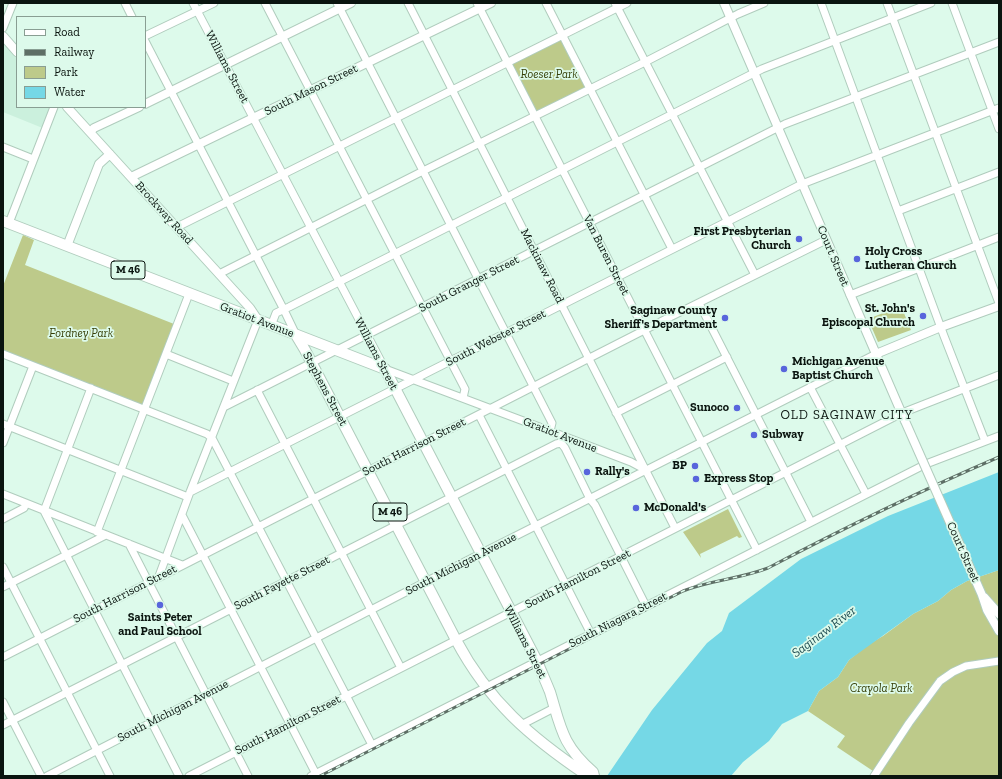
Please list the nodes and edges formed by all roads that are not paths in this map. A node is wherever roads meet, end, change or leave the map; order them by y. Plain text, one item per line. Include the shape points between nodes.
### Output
1 (13, 3) edge
2 (125, 3) edge
3 (193, 3) edge
4 (214, 3) edge
5 (265, 3) edge
6 (351, 3) edge
7 (408, 3) edge
8 (491, 3) edge
9 (546, 3) edge
10 (626, 3) edge
11 (724, 3) edge
12 (764, 3) edge
13 (821, 3) edge
14 (887, 3) edge
15 (931, 3) edge
16 (952, 3) edge
17 (616, 5) edge
18 (338, 6) edge
19 (479, 6) edge
20 (197, 11) junction
21 (132, 16) edge
22 (730, 18) junction
23 (892, 18) junction
24 (3, 28) edge
25 (425, 35) junction
26 (562, 35) junction
27 (3, 36) edge
28 (146, 36) edge
29 (283, 37) junction
30 (835, 40) junction
31 (999, 42) edge
32 (146, 43) edge
33 (16, 51) edge
34 (971, 53) junction
35 (508, 62) junction
36 (644, 62) junction
37 (368, 63) junction
38 (225, 64) junction
39 (754, 72) junction
40 (913, 75) junction
41 (590, 88) junction
42 (452, 90) junction
43 (171, 91) junction
44 (310, 91) junction
45 (856, 97) junction
46 (146, 104) edge
47 (54, 108) edge
48 (68, 108) edge
49 (137, 108) edge
50 (995, 109) edge
51 (672, 114) junction
52 (535, 116) junction
53 (254, 118) junction
54 (396, 118) junction
55 (778, 129) junction
56 (999, 129) edge
57 (90, 132) junction
58 (935, 132) junction
59 (617, 142) junction
60 (479, 143) junction
61 (198, 145) junction
62 (339, 145) junction
63 (3, 147) edge
64 (110, 154) junction
65 (877, 154) junction
66 (33, 159) junction
67 (700, 168) junction
68 (562, 170) junction
69 (423, 171) junction
70 (999, 172) edge
71 (282, 174) junction
72 (131, 177) junction
73 (802, 184) junction
74 (956, 188) junction
75 (645, 196) junction
76 (507, 197) junction
77 (367, 199) junction
78 (228, 201) junction
79 (898, 211) junction
80 (6, 222) edge
81 (727, 222) junction
82 (590, 224) junction
83 (451, 225) junction
84 (177, 227) junction
85 (310, 228) junction
86 (999, 237) edge
87 (826, 240) junction
88 (977, 245) junction
89 (67, 246) junction
90 (672, 249) junction
91 (534, 251) junction
92 (256, 254) junction
93 (395, 254) junction
94 (919, 267) junction
95 (219, 274) junction
96 (754, 275) junction
97 (617, 277) junction
98 (479, 279) junction
99 (338, 281) junction
100 (189, 294) junction
101 (850, 295) junction
102 (699, 303) junction
103 (999, 304) edge
104 (562, 305) junction
105 (423, 307) junction
106 (284, 310) junction
107 (258, 320) junction
108 (271, 326) junction
109 (941, 327) junction
110 (645, 330) junction
111 (506, 333) junction
112 (296, 335) junction
113 (367, 335) junction
114 (337, 351) junction
115 (3, 354) edge
116 (166, 354) junction
117 (876, 354) junction
118 (727, 357) junction
119 (589, 359) junction
120 (451, 362) junction
121 (312, 363) junction
122 (33, 366) junction
123 (385, 369) junction
124 (999, 375) edge
125 (414, 380) junction
126 (234, 381) junction
127 (672, 385) junction
128 (534, 387) junction
129 (810, 387) junction
130 (91, 388) junction
131 (964, 388) junction
132 (257, 390) junction
133 (395, 390) junction
134 (462, 398) junction
135 (224, 407) junction
136 (490, 409) junction
137 (144, 410) junction
138 (616, 413) junction
139 (902, 413) junction
140 (756, 414) junction
141 (478, 415) junction
142 (340, 417) junction
143 (6, 425) edge
144 (550, 431) junction
145 (999, 436) edge
146 (212, 438) junction
147 (562, 440) junction
148 (985, 441) junction
149 (3, 443) edge
150 (423, 443) junction
151 (702, 443) junction
152 (285, 444) junction
153 (840, 444) junction
154 (67, 449) junction
155 (507, 469) junction
156 (121, 470) junction
157 (646, 470) junction
158 (368, 471) junction
159 (230, 472) junction
160 (786, 472) junction
161 (3, 494) edge
162 (866, 494) junction
163 (189, 495) junction
164 (451, 498) junction
165 (313, 499) junction
166 (590, 499) junction
167 (730, 499) junction
168 (26, 503) junction
169 (44, 511) junction
170 (182, 515) junction
171 (3, 519) edge
172 (811, 522) junction
173 (396, 525) junction
174 (258, 526) junction
175 (536, 527) junction
176 (675, 528) junction
177 (98, 532) junction
178 (106, 535) junction
179 (129, 544) junction
180 (757, 550) junction
181 (341, 553) junction
182 (203, 554) junction
183 (480, 554) junction
184 (66, 556) junction
185 (621, 557) junction
186 (165, 559) junction
187 (182, 565) junction
188 (3, 567) edge
189 (159, 576) junction
190 (287, 581) junction
191 (148, 582) junction
192 (426, 582) junction
193 (11, 583) junction
194 (566, 585) junction
195 (3, 587) edge
196 (982, 595) junction
197 (646, 606) junction
198 (231, 609) junction
199 (94, 610) junction
200 (371, 610) junction
201 (511, 612) junction
202 (999, 614) edge
203 (999, 631) edge
204 (591, 634) junction
205 (176, 637) junction
206 (39, 638) junction
207 (316, 638) junction
208 (456, 640) junction
209 (3, 657) edge
210 (536, 661) junction
211 (999, 661) edge
212 (121, 665) junction
213 (261, 667) junction
214 (401, 668) junction
215 (486, 687) junction
216 (67, 693) junction
217 (206, 694) junction
218 (346, 696) junction
219 (3, 702) edge
220 (554, 708) junction
221 (12, 720) junction
222 (150, 722) junction
223 (290, 724) junction
224 (3, 725) edge
225 (521, 725) junction
226 (372, 745) junction
227 (96, 750) junction
228 (236, 751) junction
229 (315, 775) edge
230 (41, 776) edge
231 (47, 776) edge
232 (110, 776) edge
233 (179, 776) edge
234 (188, 776) edge
235 (248, 776) edge
236 (588, 776) edge
237 (594, 776) edge
238 (874, 776) edge

1 - 24 street
2 - 21 street
3 - 20 street, Williams Street
4 - 20 street
5 - 29 street
6 - 18 main road
7 - 25 street, Mackinaw Road
8 - 19 main road, South Mason Street
9 - 26 street
10 - 17 street
11 - 22 main road, Court Street
12 - 22 street
13 - 30 street
14 - 23 street
15 - 23 street
16 - 34 street
17 - 26 street
17 - 36 street
18 - 29 main road
18 - 37 street
19 - 25 main road, South Mason Street
19 - 35 street, Van Buren Street
20 - 28 street
20 - 38 street, Williams Street
22 - 36 street
22 - 39 main road, Court Street
23 - 30 street
23 - 40 street
25 - 37 main road, South Mason Street
25 - 42 street, Mackinaw Road
26 - 35 street
26 - 41 street
27 - 33 main road
29 - 38 main road
29 - 44 street
30 - 39 street
30 - 45 street
31 - 34 street, South Granger Street
32 - 43 street, Stephens Street
34 - 40 street, South Granger Street
34 - 50 street
35 - 42 street
35 - 52 street, Van Buren Street
36 - 41 street
36 - 51 street
37 - 44 main road, South Mason Street
37 - 54 street
38 - 43 main road
38 - 53 street, Williams Street
39 - 51 street
39 - 55 main road, Court Street
40 - 45 street, South Granger Street
40 - 58 street
41 - 52 street
41 - 59 street
42 - 54 street
42 - 60 street, Mackinaw Road
43 - 46 main road
43 - 61 street, Stephens Street
44 - 53 main road, South Mason Street
44 - 62 street
45 - 55 street, South Granger Street
45 - 65 street
47 - 66 street
48 - 57 main road, Brockway Road
49 - 57 main road
50 - 56 street
50 - 58 street, South Webster Street
51 - 59 street
51 - 67 street
52 - 60 street
52 - 68 street, Van Buren Street
53 - 61 main road, South Mason Street
53 - 71 street, Williams Street
54 - 62 street
54 - 69 street
55 - 67 street, South Granger Street
55 - 73 main road, Court Street
57 - 64 main road, Brockway Road
58 - 65 street, South Webster Street
58 - 74 street
59 - 68 street
59 - 75 street
60 - 69 street
60 - 76 street, Mackinaw Road
61 - 72 main road, South Mason Street
61 - 78 street, Stephens Street
62 - 71 street
62 - 77 street
63 - 66 street
64 - 72 main road, Brockway Road
64 - 89 main road via 100,164
65 - 73 street, South Webster Street
65 - 79 street
66 - 80 street
67 - 75 street, South Granger Street
67 - 81 street
68 - 76 street
68 - 82 street, Van Buren Street
69 - 77 street
69 - 83 street
70 - 74 street
71 - 78 street
71 - 85 street, Williams Street
72 - 84 main road, Brockway Road
73 - 81 street, South Webster Street
73 - 87 main road, Court Street
74 - 79 street
74 - 88 street
75 - 82 street, South Granger Street
75 - 90 street
76 - 83 street
76 - 91 street, Mackinaw Road
77 - 85 street
77 - 93 street
78 - 84 street
78 - 92 street, Stephens Street
79 - 94 street
80 - 89 highway, Gratiot Avenue / M 46
81 - 90 street, South Webster Street
81 - 96 street
82 - 91 street, South Granger Street
82 - 97 street, Van Buren Street
83 - 93 street
83 - 98 street
84 - 95 main road, Brockway Road
85 - 92 street
85 - 99 street, Williams Street
86 - 88 street
87 - 96 street, South Harrison Street
87 - 101 main road, Court Street
88 - 94 street
88 - 103 street
89 - 100 highway, Gratiot Avenue / M 46
90 - 97 street, South Webster Street
91 - 98 street, South Granger Street
91 - 104 street, Mackinaw Road
92 - 95 street
92 - 106 street, Stephens Street
93 - 99 street
93 - 105 street
94 - 101 street
94 - 109 street
95 - 107 main road, Brockway Road
96 - 102 street, South Harrison Street
97 - 104 street, South Webster Street
97 - 110 street, Van Buren Street
98 - 105 street, South Granger Street
98 - 111 street
99 - 106 street
99 - 113 street, Williams Street
100 - 107 highway, Gratiot Avenue / M 46
100 - 116 street
101 - 117 main road, Court Street
102 - 110 street, South Harrison Street
102 - 118 street
103 - 109 main road
104 - 111 street, South Webster Street
104 - 119 street, Mackinaw Road
105 - 113 street, South Granger Street
105 - 120 street
106 - 108 street via 276,312
106 - 112 street, Stephens Street
107 - 108 highway, Gratiot Avenue / M 46
107 - 126 street
108 - 112 highway, Gratiot Avenue / M 46
109 - 117 main road
109 - 131 street
110 - 119 street, South Harrison Street
110 - 127 street, Van Buren Street
111 - 120 street, South Webster Street
111 - 128 street
112 - 114 highway, Gratiot Avenue
112 - 121 highway, Stephens Street / M 46
113 - 114 street, South Granger Street
113 - 123 street, Williams Street
114 - 121 street, South Granger Street
114 - 123 highway, Gratiot Avenue
115 - 122 street
116 - 126 street
116 - 137 street
117 - 129 street, South Michigan Avenue
117 - 139 main road, Court Street
118 - 127 street
118 - 140 street
119 - 128 street, South Harrison Street
119 - 138 street, Mackinaw Road
120 - 125 street, South Webster Street
120 - 134 street via 465,389
121 - 132 street, South Granger Street
121 - 142 highway, Stephens Street / M 46
122 - 130 street
122 - 143 street
123 - 125 street, Gratiot Avenue
123 - 133 highway, Williams Street
124 - 131 street, South Hamilton Street
125 - 133 street, South Webster Street
125 - 134 street, Gratiot Avenue
126 - 135 street
127 - 138 street
127 - 151 street, Van Buren Street
128 - 136 street, South Harrison Street
128 - 144 street via 552,423
129 - 140 street, South Michigan Avenue
129 - 153 street
130 - 137 street
130 - 154 street
131 - 139 street, South Hamilton Street
131 - 148 street
132 - 135 street, South Granger Street
132 - 152 street
133 - 142 street, South Webster Street
133 - 150 highway, Williams Street
134 - 136 street, Gratiot Avenue
135 - 146 street
136 - 141 street, South Harrison Street
136 - 144 street, Gratiot Avenue
137 - 146 street
137 - 156 street
138 - 157 street, Mackinaw Road
139 - 153 street, South Hamilton Street
139 - 196 main road, Court Street, bridge
140 - 151 street, South Michigan Avenue
140 - 160 street
141 - 150 street, South Harrison Street
141 - 155 street
142 - 152 street, South Webster Street
142 - 158 highway, Stephens Street / M 46
143 - 149 street
143 - 154 street
144 - 147 street, Gratiot Avenue
145 - 148 street, South Niagara Street
146 - 159 street
146 - 163 street
147 - 155 street, South Fayette Street
147 - 157 street, Gratiot Avenue via 631,462
147 - 166 street
148 - 162 street, South Niagara Street via 926,464
150 - 158 street, South Harrison Street
150 - 164 highway, Williams Street
151 - 157 street, South Michigan Avenue
151 - 167 street, Van Buren Street
152 - 159 street, South Webster Street
152 - 165 street
153 - 160 street, South Hamilton Street
153 - 162 street
154 - 156 street
154 - 169 street
155 - 164 street, South Fayette Street
155 - 175 street
156 - 163 street
156 - 177 street
157 - 166 street, South Michigan Avenue
157 - 176 street, Mackinaw Road
158 - 165 street, South Harrison Street
158 - 173 highway, Stephens Street / M 46
159 - 163 street, South Webster Street
159 - 174 street
160 - 167 street, South Hamilton Street
160 - 172 street
161 - 168 street
162 - 172 street, South Niagara Street
163 - 170 street
164 - 173 street, South Fayette Street
164 - 183 highway, Williams Street
165 - 174 street, South Harrison Street
165 - 181 street
166 - 175 street, South Michigan Avenue
166 - 185 street
167 - 176 street, South Hamilton Street
167 - 180 street, Van Buren Street
168 - 169 street
168 - 171 street via 24,508
169 - 177 street
169 - 184 street
170 - 182 street
170 - 186 street
172 - 180 street, South Niagara Street
173 - 181 street, South Fayette Street
173 - 192 highway, Stephens Street / M 46
174 - 182 street, South Harrison Street
174 - 190 street
175 - 183 street, South Michigan Avenue
175 - 194 street
176 - 185 street, South Hamilton Street
177 - 178 street
178 - 179 street
178 - 184 street
179 - 186 street
179 - 191 street
180 - 197 street, South Niagara Street
181 - 190 street, South Fayette Street
181 - 200 street
182 - 187 street, South Harrison Street
182 - 198 street
183 - 192 street, South Michigan Avenue
183 - 201 highway, Williams Street
184 - 193 street
184 - 199 street
185 - 194 street, South Hamilton Street
185 - 197 street
186 - 187 street
186 - 189 street
187 - 189 street, South Harrison Street
188 - 193 street
189 - 191 street, South Harrison Street
190 - 198 street, South Fayette Street
190 - 207 street
191 - 199 street, South Harrison Street
191 - 205 street
192 - 200 street, South Michigan Avenue
192 - 208 highway, Stephens Street / M 46
193 - 195 street
193 - 206 street
194 - 201 street, South Hamilton Street
194 - 204 street
196 - 202 main road
196 - 203 main road
197 - 204 street, South Niagara Street
198 - 205 street, South Fayette Street
198 - 213 street
199 - 206 street, South Harrison Street
199 - 212 street
200 - 207 street, South Michigan Avenue
200 - 214 street
201 - 208 street, South Hamilton Street
201 - 210 highway, Williams Street
204 - 210 street, South Niagara Street
205 - 212 street, South Fayette Street
205 - 217 street
206 - 209 street, South Harrison Street
206 - 216 street
207 - 213 street, South Michigan Avenue
207 - 218 street
208 - 214 street, South Hamilton Street
208 - 215 highway, Stephens Street / M 46
210 - 215 street, South Niagara Street
210 - 220 highway, Williams Street
211 - 238 street via 966,666 940,681
212 - 216 street, South Fayette Street
212 - 222 street
213 - 217 street, South Michigan Avenue
213 - 223 street
214 - 218 street, South Hamilton Street
215 - 225 highway, Stephens Street / M 46
215 - 226 street, South Niagara Street
216 - 221 street, South Fayette Street
216 - 227 street
217 - 222 street, South Michigan Avenue
217 - 228 street
218 - 223 street, South Hamilton Street
218 - 226 street
219 - 221 street
220 - 225 street
220 - 237 highway, Williams Street via 568,745
221 - 224 street, South Fayette Street
221 - 230 street
222 - 227 street, South Michigan Avenue
222 - 233 street
223 - 228 street, South Hamilton Street
223 - 229 street
225 - 236 highway, M 46 via 547,748
226 - 229 street, South Niagara Street
227 - 231 street, South Michigan Avenue
227 - 232 street
228 - 234 street, South Hamilton Street
228 - 235 street

